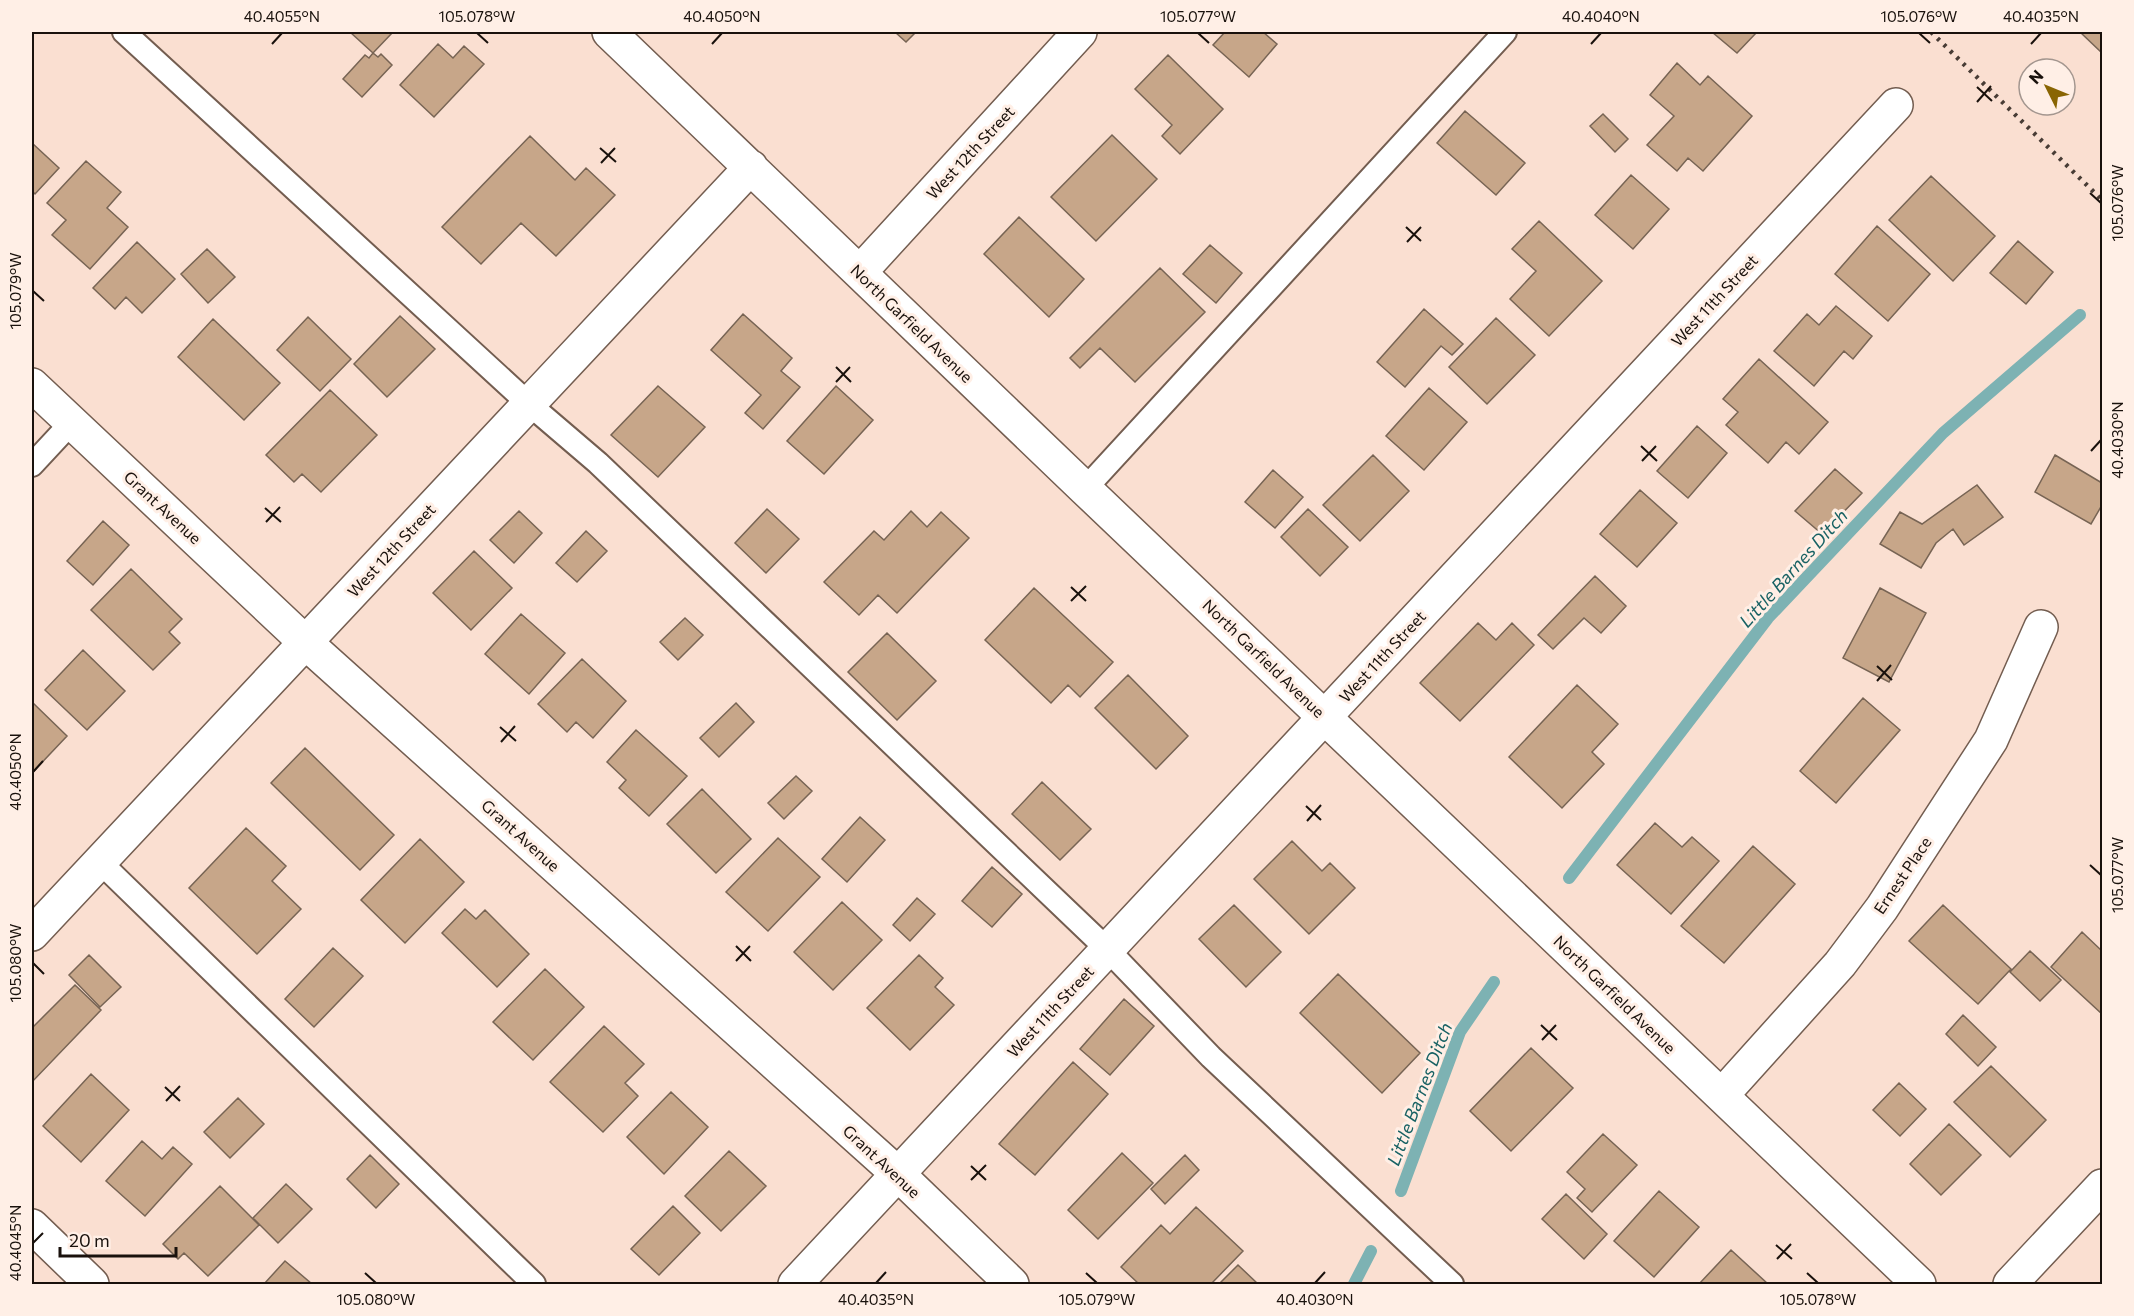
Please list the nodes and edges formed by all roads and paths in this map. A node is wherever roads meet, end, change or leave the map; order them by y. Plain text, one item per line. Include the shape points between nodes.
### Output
1 (124, 32) edge
2 (609, 32) edge
3 (1080, 32) edge
4 (1505, 32) edge
5 (1896, 105) dead end
6 (751, 167) junction
7 (860, 272) junction
8 (32, 384) edge
9 (529, 405) junction
10 (72, 423) junction
11 (32, 465) edge
12 (1085, 489) junction
13 (2041, 627) dead end
14 (305, 642) junction
15 (1325, 717) junction
16 (100, 862) junction
17 (32, 934) edge
18 (1107, 950) junction
19 (1722, 1095) junction
20 (898, 1174) junction
21 (2103, 1186) edge
22 (32, 1226) edge
23 (92, 1284) edge
24 (534, 1284) edge
25 (795, 1284) edge
26 (1012, 1284) edge
27 (1452, 1284) edge
28 (1919, 1284) edge
29 (2010, 1284) edge

1 - 9 lane
2 - 6 street, North Garfield Avenue
3 - 7 street, West 12th Street
4 - 12 lane
5 - 15 street, West 11th Street
6 - 7 street, North Garfield Avenue
6 - 9 street, West 12th Street
7 - 12 street, North Garfield Avenue
8 - 10 street, Grant Avenue
9 - 14 street, West 12th Street
9 - 18 lane via 598,463
10 - 11 lane
10 - 14 street, Grant Avenue
12 - 15 street, North Garfield Avenue
13 - 19 street, Ernest Place via 1991,740 1882,908 1840,964
14 - 16 street, West 12th Street
14 - 20 street, Grant Avenue
15 - 18 street, West 11th Street
15 - 19 street, North Garfield Avenue
16 - 17 street, West 12th Street
16 - 24 lane
18 - 20 street, West 11th Street
18 - 27 lane via 1211,1057
19 - 28 street, North Garfield Avenue
20 - 25 street, West 11th Street
20 - 26 street, Grant Avenue
21 - 29 street
22 - 23 street

